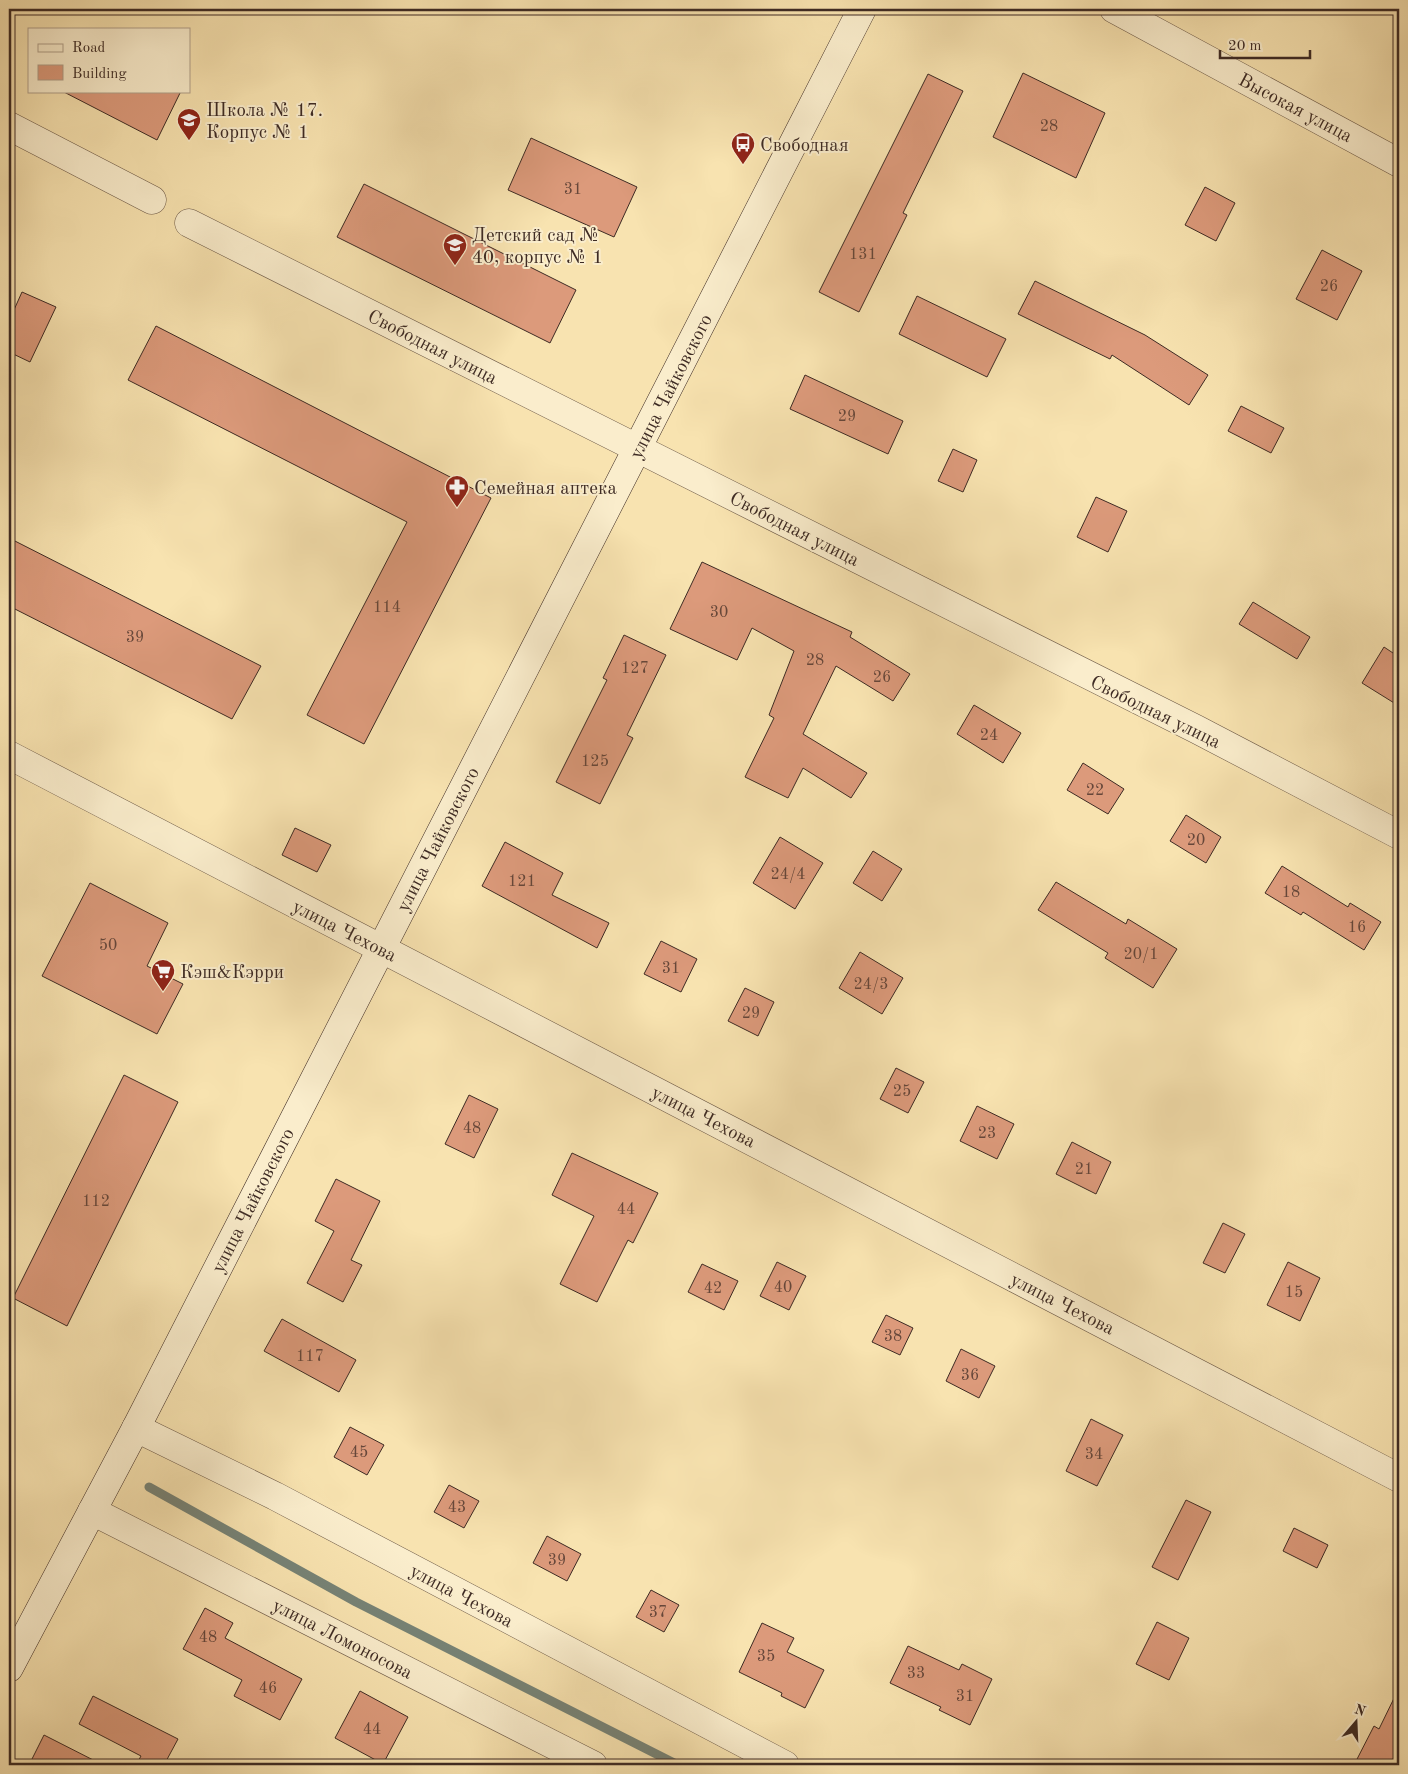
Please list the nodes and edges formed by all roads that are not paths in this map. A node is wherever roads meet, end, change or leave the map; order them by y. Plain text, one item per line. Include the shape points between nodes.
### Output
1 (862, 9) edge
2 (1114, 9) edge
3 (9, 126) edge
4 (1399, 163) edge
5 (152, 200) dead end
6 (189, 223) dead end
7 (637, 450) junction
8 (9, 755) edge
9 (1399, 835) edge
10 (381, 948) junction
11 (136, 1428) junction
12 (1399, 1478) edge
13 (92, 1511) junction
14 (9, 1668) edge
15 (593, 1765) edge
16 (785, 1765) edge

1 - 7 street, улица Чайковского
2 - 4 street, Высокая улица
3 - 5 street
6 - 7 street, Свободная улица
7 - 9 street, Свободная улица via 1196,729
7 - 10 street, улица Чайковского
8 - 10 street, улица Чехова
10 - 11 street, улица Чайковского
10 - 12 street, улица Чехова
11 - 13 street, улица Чайковского
11 - 16 street, улица Чехова via 275,1496
13 - 14 street, улица Чайковского
13 - 15 street, улица Ломоносова

